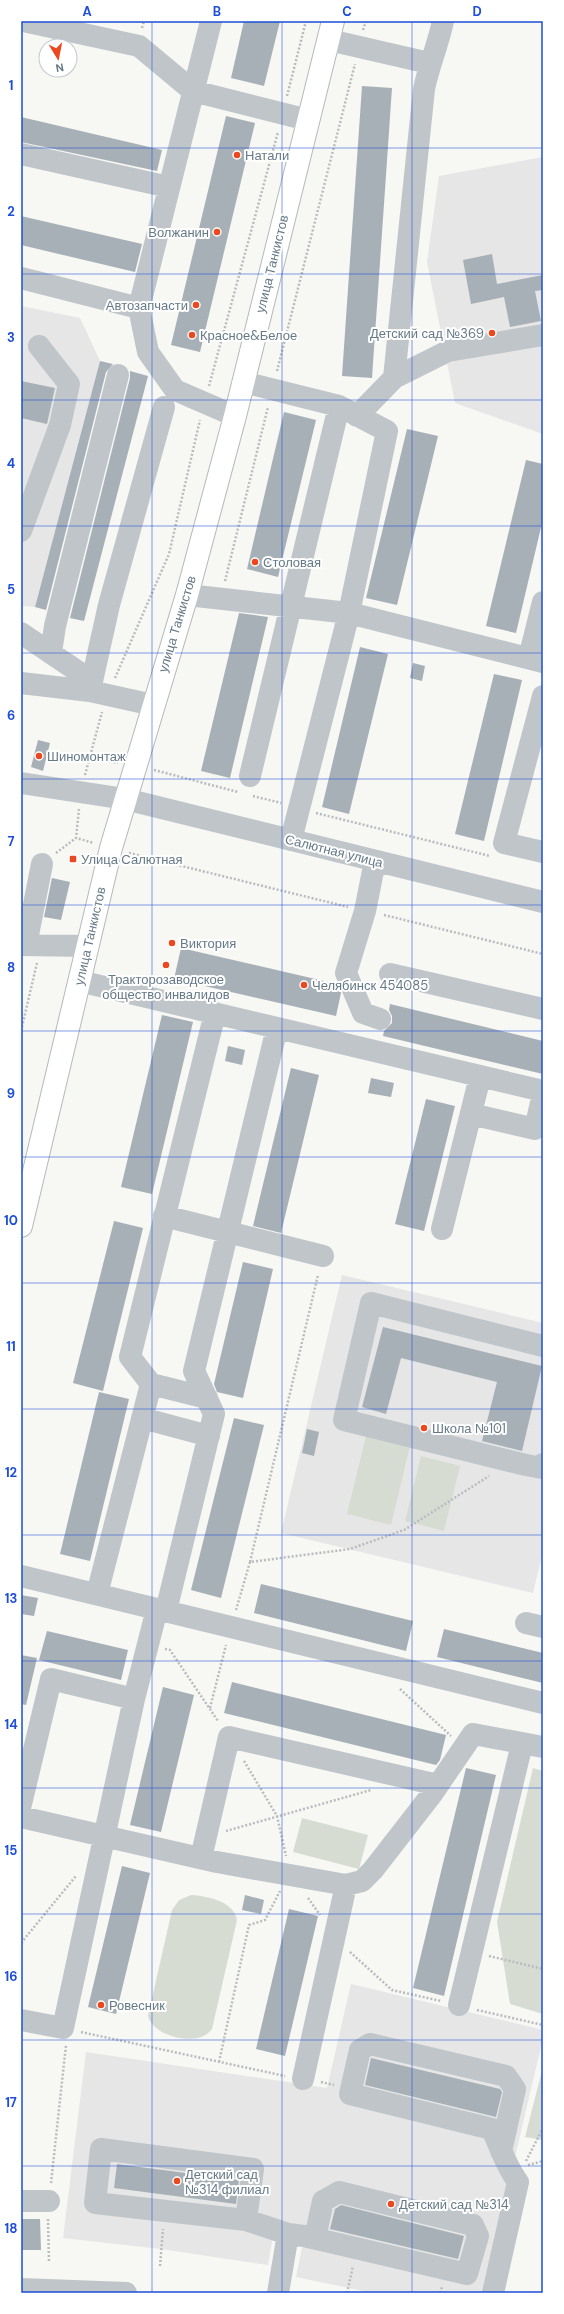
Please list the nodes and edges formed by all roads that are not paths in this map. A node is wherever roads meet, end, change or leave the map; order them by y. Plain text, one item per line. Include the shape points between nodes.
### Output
1 (22, 21) edge
2 (211, 21) edge
3 (443, 21) edge
4 (331, 30) edge
5 (429, 63) junction
6 (193, 91) junction
7 (308, 120) junction
8 (21, 154) edge
9 (169, 187) junction
10 (21, 278) edge
11 (139, 308) junction
12 (543, 335) edge
13 (39, 346) dead end
14 (118, 375) dead end
15 (394, 378) junction
16 (243, 382) junction
17 (164, 407) dead end
18 (348, 411) junction
19 (235, 416) junction
20 (21, 531) edge
21 (187, 595) junction
22 (543, 602) edge
23 (291, 607) junction
24 (349, 613) junction
25 (21, 633) edge
26 (539, 634) edge
27 (51, 653) junction
28 (536, 660) edge
29 (21, 683) edge
30 (91, 686) junction
31 (543, 696) edge
32 (153, 705) junction
33 (250, 776) dead end
34 (21, 783) edge
35 (125, 799) junction
36 (291, 840) junction
37 (543, 852) edge
38 (375, 861) junction
39 (42, 864) road end
40 (543, 902) edge
41 (29, 945) edge
42 (88, 946) junction
43 (390, 974) dead end
44 (79, 981) junction
45 (543, 1009) edge
46 (215, 1013) junction
47 (380, 1019) dead end
48 (277, 1028) junction
49 (480, 1076) junction
50 (543, 1092) edge
51 (471, 1114) junction
52 (164, 1216) junction
53 (21, 1226) edge
54 (442, 1229) dead end
55 (228, 1231) junction
56 (323, 1256) road end
57 (543, 1346) edge
58 (151, 1384) junction
59 (207, 1398) junction
60 (142, 1418) junction
61 (209, 1436) junction
62 (543, 1464) edge
63 (21, 1576) edge
64 (97, 1594) junction
65 (161, 1610) junction
66 (134, 1699) junction
67 (543, 1703) edge
68 (522, 1744) junction
69 (543, 1747) edge
70 (438, 1785) junction
71 (21, 1804) edge
72 (21, 1817) edge
73 (104, 1836) junction
74 (201, 1858) junction
75 (346, 1885) junction
76 (459, 2005) road end
77 (21, 2020) edge
78 (295, 2078) road end
79 (501, 2151) junction
80 (21, 2201) edge
81 (49, 2201) road end
82 (246, 2220) junction
83 (288, 2234) junction
84 (315, 2238) junction
85 (21, 2289) edge
86 (126, 2293) edge
87 (278, 2293) edge
88 (493, 2293) edge

1 - 6 street via 139,46
2 - 6 street
3 - 5 street via 437,47
4 - 5 street via 360,47
4 - 7 main road, улица Танкистов
5 - 15 street via 424,89
6 - 7 street
6 - 9 street
7 - 16 main road, улица Танкистов
8 - 9 street
9 - 11 street
10 - 11 street
11 - 19 street via 148,352 175,390
12 - 15 street via 448,351
13 - 20 street via 69,384 60,424
14 - 27 street via 55,626
15 - 18 street
16 - 18 street
16 - 19 main road, улица Танкистов
17 - 30 street via 109,604
18 - 23 street
18 - 24 street via 387,431
19 - 21 main road, улица Танкистов
21 - 23 street
21 - 32 main road, улица Танкистов
22 - 26 street
23 - 24 street
23 - 33 street
24 - 28 street
24 - 36 street
25 - 27 street
26 - 28 street
27 - 30 street
29 - 30 street
30 - 32 street
31 - 37 street via 504,843
32 - 35 main road, улица Танкистов
34 - 35 street, Салютная улица
35 - 36 street, Салютная улица
35 - 42 main road, улица Танкистов
36 - 38 street, Салютная улица
38 - 40 street, Салютная улица
38 - 47 street via 365,911 346,973 363,1013
39 - 41 street
41 - 42 street
42 - 44 main road, улица Танкистов
43 - 45 street
44 - 46 street
44 - 53 main road, улица Танкистов
46 - 48 street
46 - 52 street
48 - 49 street
48 - 55 street
49 - 50 street
49 - 51 street
50 - 51 street via 535,1129
51 - 54 street
52 - 55 street
52 - 58 street via 130,1357
55 - 56 street
55 - 59 street via 194,1371
57 - 62 street via 371,1303 344,1420 526,1465 542,1468
58 - 59 street
58 - 60 street
59 - 61 street via 214,1414
60 - 61 street
60 - 64 street
61 - 65 street
63 - 64 street
64 - 65 street
65 - 66 street via 147,1645
65 - 67 street
66 - 71 street via 50,1680
66 - 73 street
68 - 69 street
68 - 70 street via 473,1734
68 - 76 street
70 - 74 street via 229,1737
70 - 75 street via 373,1870 362,1881
72 - 73 street
73 - 74 street
73 - 77 street via 65,2029
74 - 75 street
75 - 78 street
79 - 79 street via 492,2129 350,2094 360,2050 370,2044 506,2076 515,2089
79 - 88 street via 518,2182
80 - 81 street
82 - 82 street via 95,2203 101,2149 253,2168
82 - 83 street
83 - 84 street
83 - 87 street
84 - 84 street via 467,2274 478,2236 473,2225 339,2192 323,2201
85 - 86 street

